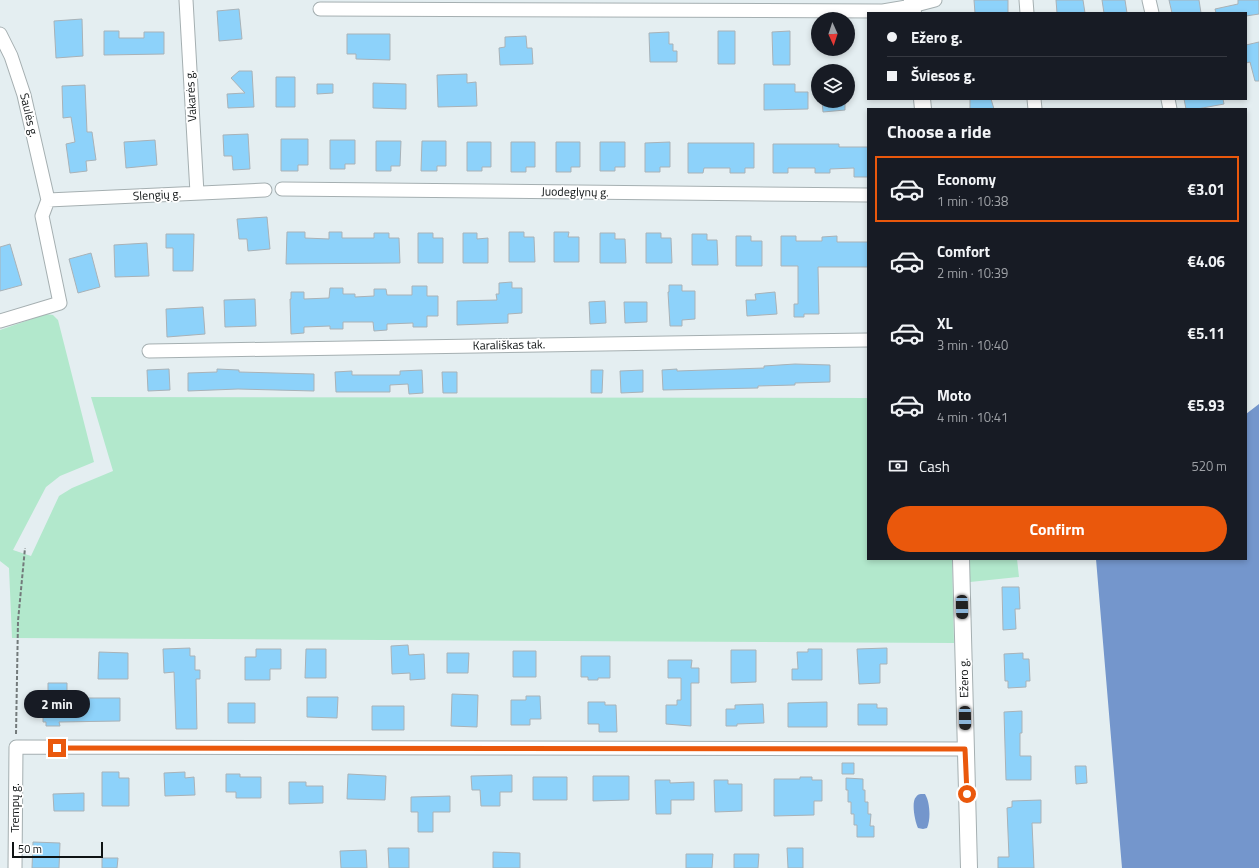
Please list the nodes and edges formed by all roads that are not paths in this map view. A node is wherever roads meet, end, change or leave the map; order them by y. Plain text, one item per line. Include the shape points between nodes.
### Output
1 (186, 0) edge
2 (935, 0) edge
3 (1026, 0) edge
4 (1149, 0) edge
5 (912, 6) edge
6 (320, 9) dead end
7 (1028, 12) edge
8 (1152, 12) edge
9 (0, 34) edge
10 (282, 189) dead end
11 (265, 190) dead end
12 (197, 192) junction
13 (867, 195) edge
14 (48, 200) junction
15 (0, 321) edge
16 (867, 340) edge
17 (149, 351) dead end
18 (961, 560) edge
19 (965, 749) junction
20 (15, 868) edge
21 (969, 868) edge

1 - 12 street, Vakarės g.
2 - 5 street
3 - 7 street
4 - 8 street
5 - 6 street via 882,10
9 - 14 street, Saulės g. via 11,56 24,95
10 - 13 street, Juodeglynų g.
11 - 12 street, Slengių g.
12 - 14 street, Slengių g.
14 - 15 street via 42,216 60,303
16 - 17 street, Karališkas tak.
18 - 19 main road, Ežero g.
19 - 20 street, Trempų g. via 16,748
19 - 21 main road, Ežero g.

